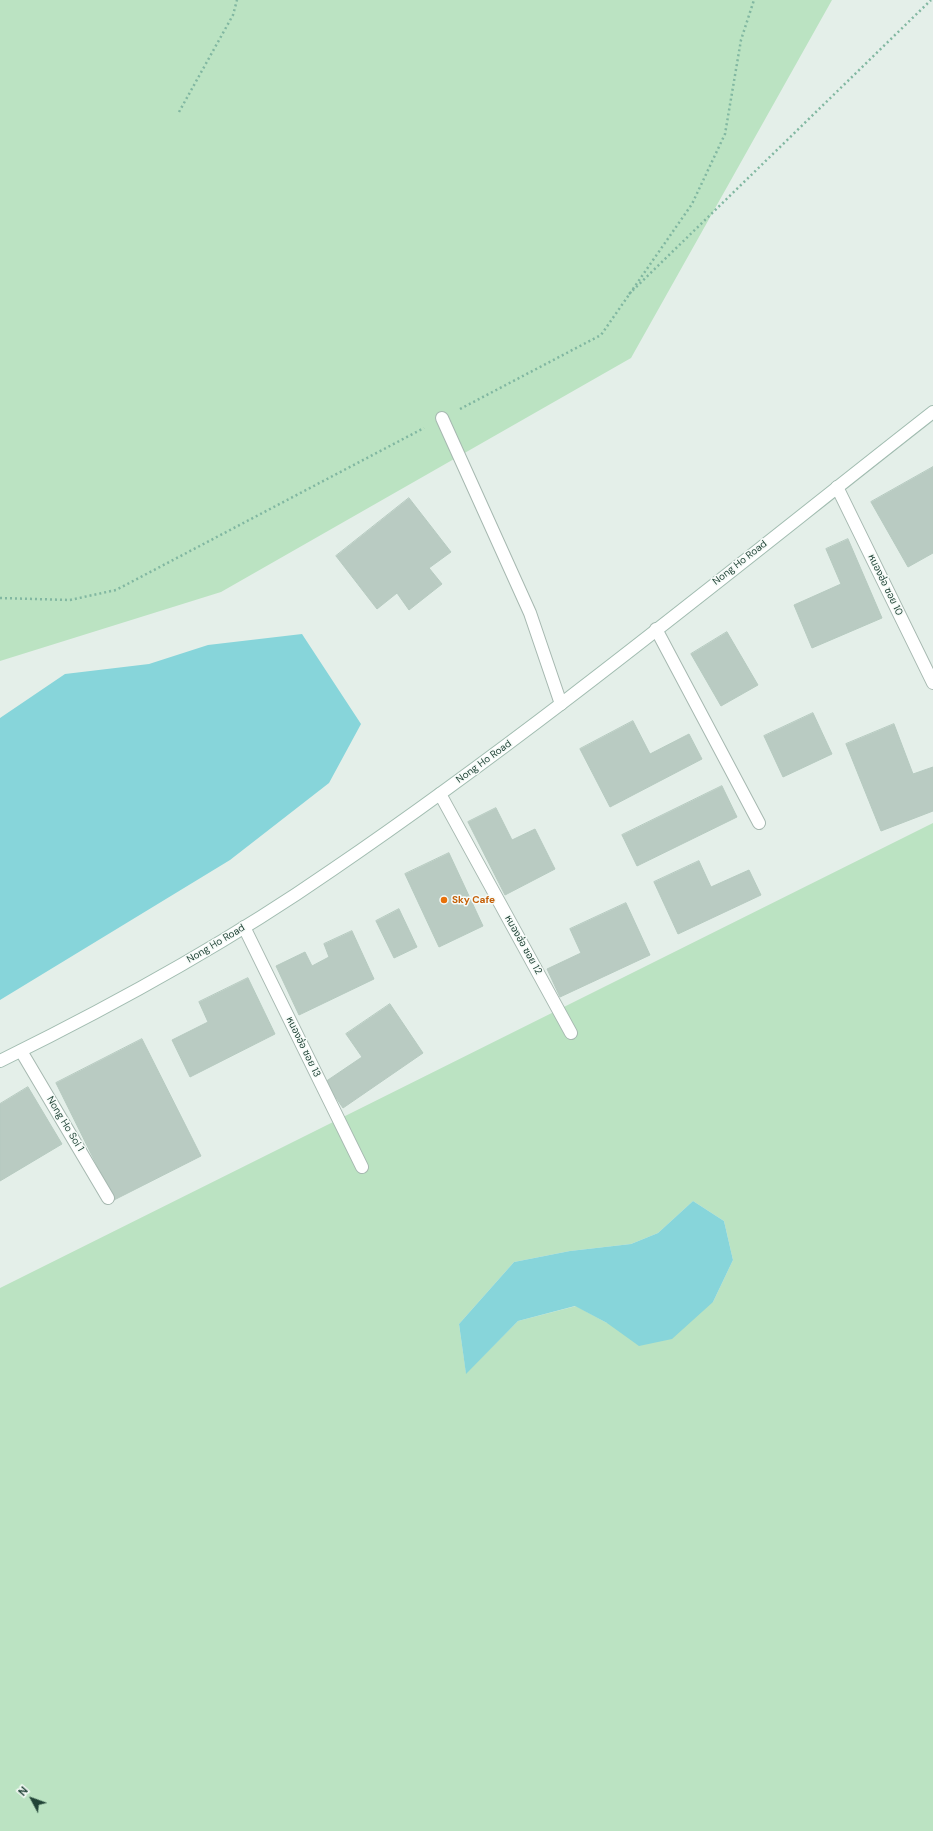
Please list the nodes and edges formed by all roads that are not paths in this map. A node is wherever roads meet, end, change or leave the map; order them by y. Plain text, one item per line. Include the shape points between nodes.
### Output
1 (933, 412) edge
2 (442, 418) road end
3 (837, 487) junction
4 (656, 629) junction
5 (933, 683) edge
6 (561, 704) junction
7 (440, 794) junction
8 (759, 823) dead end
9 (244, 927) junction
10 (571, 1033) dead end
11 (22, 1051) junction
12 (0, 1062) edge
13 (362, 1168) dead end
14 (108, 1198) dead end

1 - 3 main road, Nong Ho Road
2 - 6 main road via 530,614
3 - 4 main road, Nong Ho Road
3 - 5 main road, หนองฮ่อ ซอย 10
4 - 6 main road, Nong Ho Road
4 - 8 main road
6 - 7 main road, Nong Ho Road
7 - 9 main road, Nong Ho Road via 331,872
7 - 10 main road, หนองฮ่อ ซอย 12
9 - 11 main road, Nong Ho Road via 147,985
9 - 13 main road, หนองฮ่อ ซอย 13
11 - 12 main road, Nong Ho Road
11 - 14 main road, Nong Ho Soi 1

